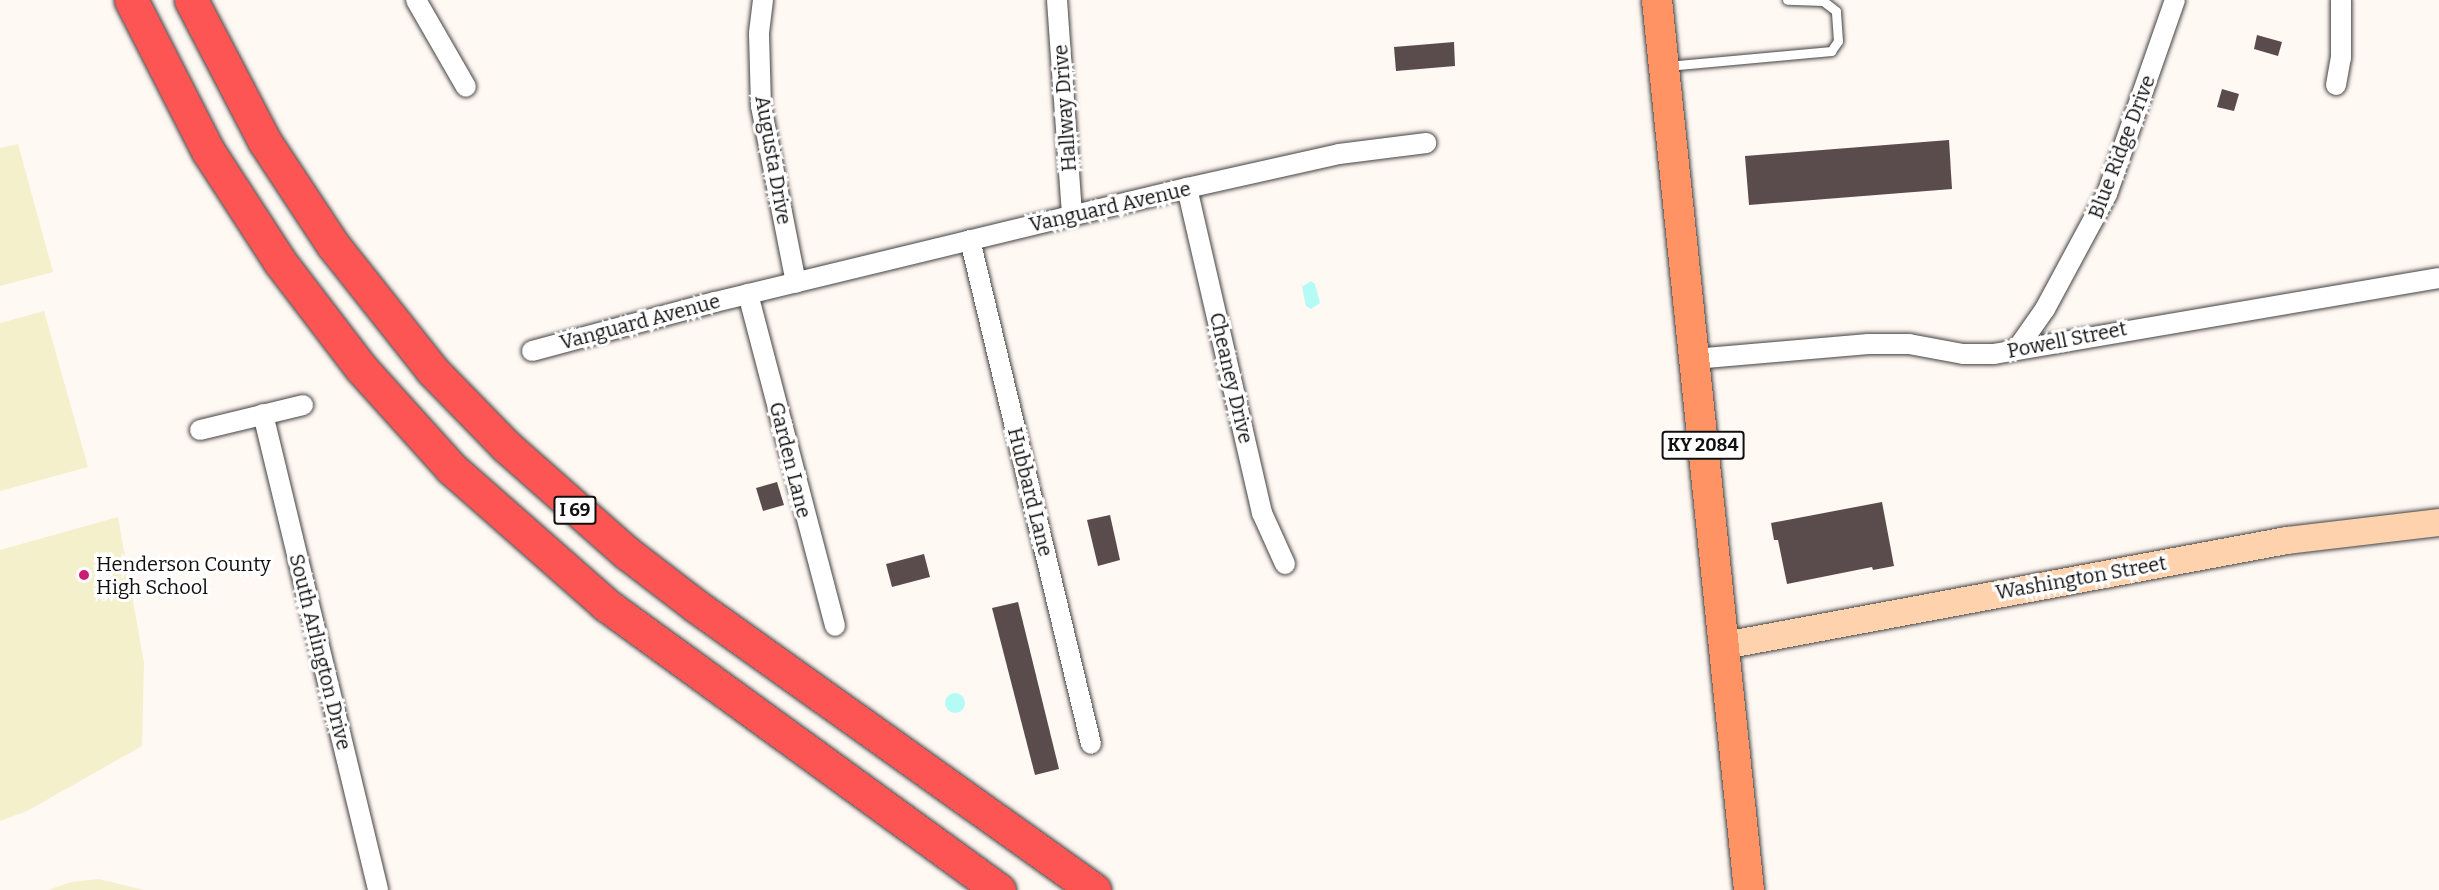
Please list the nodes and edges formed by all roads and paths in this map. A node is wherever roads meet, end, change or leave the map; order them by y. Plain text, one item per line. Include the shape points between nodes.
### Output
1 (131, 0) edge
2 (191, 0) edge
3 (416, 0) edge
4 (763, 0) edge
5 (1057, 0) edge
6 (1657, 0) edge
7 (1664, 0) edge
8 (1787, 0) edge
9 (2175, 0) edge
10 (2341, 0) edge
11 (1823, 1) edge
12 (1662, 66) junction
13 (2336, 85) dead end
14 (466, 87) dead end
15 (1425, 143) dead end
16 (1187, 188) junction
17 (1072, 215) junction
18 (970, 240) junction
19 (2439, 278) edge
20 (796, 283) junction
21 (748, 294) junction
22 (2017, 349) junction
23 (532, 351) dead end
24 (1694, 359) junction
25 (303, 405) dead end
26 (263, 414) junction
27 (200, 430) dead end
28 (2439, 522) edge
29 (1285, 564) dead end
30 (835, 626) dead end
31 (1724, 645) junction
32 (1091, 744) dead end
33 (378, 890) edge
34 (999, 890) edge
35 (1094, 890) edge
36 (1749, 890) edge

1 - 34 highway, I 69 via 208,151 280,262 361,368 451,468 604,604
2 - 35 highway, I 69 via 260,132 327,236 432,370 506,446 627,553 696,606
3 - 14 street
4 - 20 street, Augusta Drive via 759,34 761,106
5 - 17 street, Hallway Drive
6 - 7 lane
6 - 12 main road, KY 2084
8 - 11 lane
9 - 22 street, Blue Ridge Drive via 2107,194 2045,309
10 - 13 street via 2341,58
11 - 12 lane via 1836,12 1838,41 1831,51
12 - 24 main road, KY 2084
15 - 16 street, Vanguard Avenue via 1339,154
16 - 17 street, Vanguard Avenue
16 - 29 street, Cheaney Drive via 1262,513
17 - 18 street, Vanguard Avenue
18 - 20 street, Vanguard Avenue
18 - 32 street, Hubbard Lane
19 - 22 street, Powell Street
20 - 21 street, Vanguard Avenue
21 - 23 street, Vanguard Avenue
21 - 30 street, Garden Lane
22 - 24 street, Powell Street via 1979,356 1909,344 1868,344
24 - 31 main road, KY 2084
25 - 26 street
26 - 27 street
26 - 33 street, South Arlington Drive
28 - 31 street, Washington Street via 2286,540
31 - 36 main road, KY 2084

